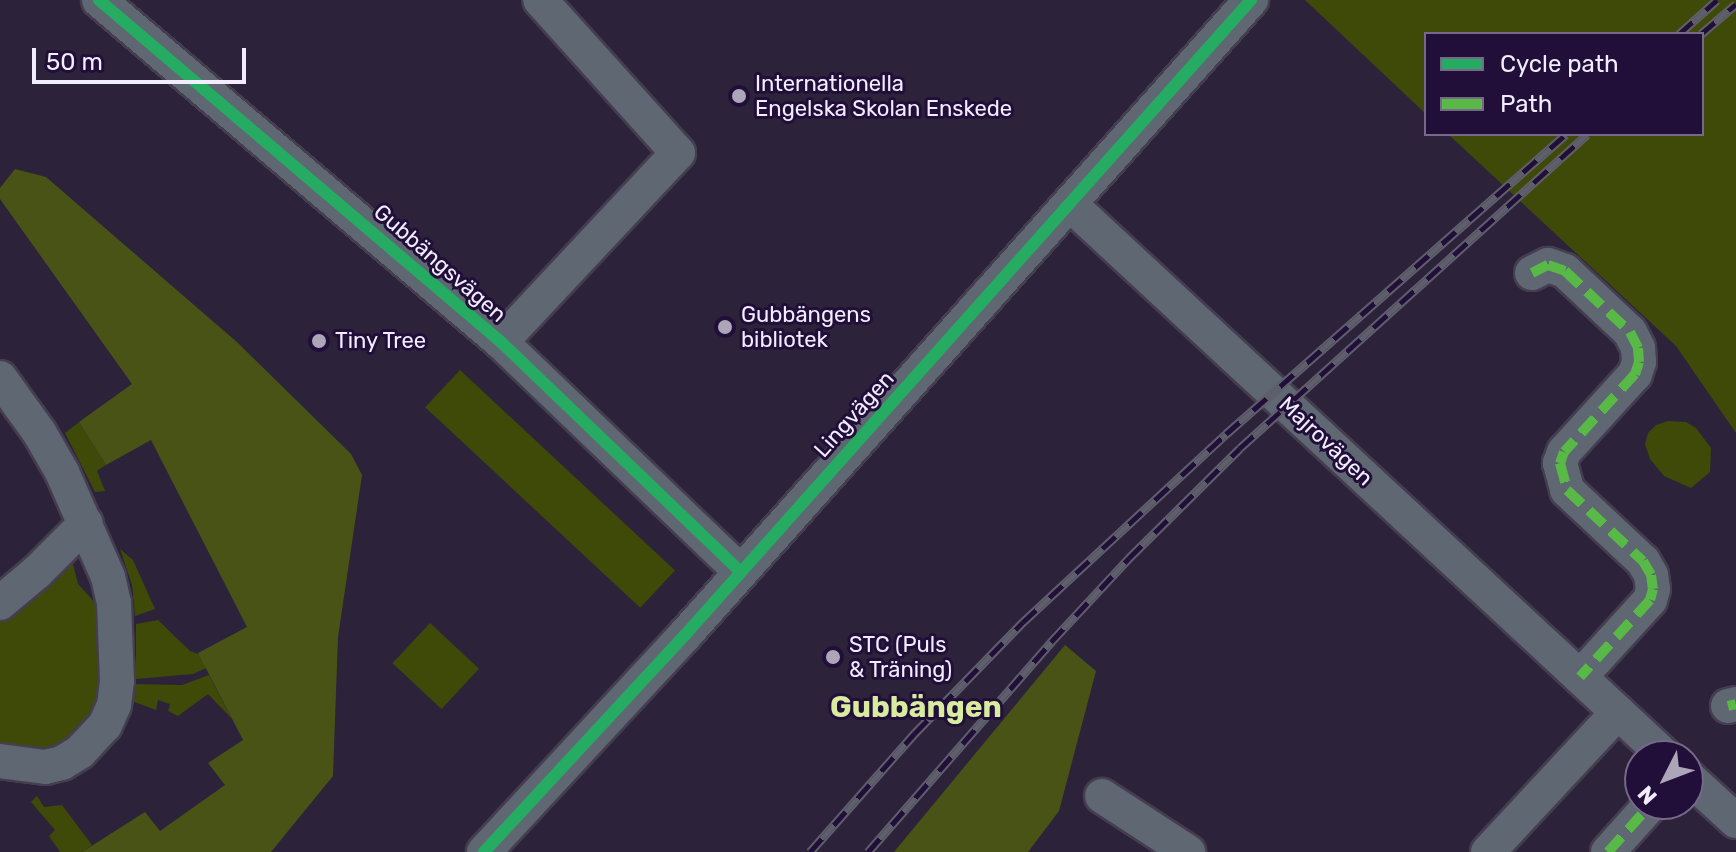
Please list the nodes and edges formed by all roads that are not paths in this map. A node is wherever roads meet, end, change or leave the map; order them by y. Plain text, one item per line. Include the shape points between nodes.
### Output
1 (99, 0) edge
2 (540, 0) edge
3 (1251, 0) edge
4 (1071, 205) junction
5 (1532, 273) dead end
6 (501, 342) junction
7 (0, 378) edge
8 (86, 523) junction
9 (740, 571) junction
10 (0, 603) edge
11 (1580, 677) junction
12 (1618, 712) junction
13 (1648, 740) edge
14 (0, 761) edge
15 (1704, 792) edge
16 (1102, 796) dead end
17 (1637, 820) edge
18 (1736, 821) edge
19 (484, 852) edge
20 (1188, 852) edge
21 (1488, 852) edge
22 (1608, 852) edge

1 - 6 street, Gubbängsvägen
2 - 6 street, Gubbängsvägen via 678,153
3 - 4 street, Lingvägen
4 - 9 street, Lingvägen
4 - 11 street, Majrovägen
5 - 11 street via 1548,265 1565,271 1630,332 1638,348 1635,374 1564,452 1560,463 1567,490 1643,561 1653,589 1650,600
6 - 9 street, Gubbängsvägen
7 - 8 street via 39,432
8 - 10 street
8 - 14 street via 114,603 114,705 93,739 62,763 45,767
9 - 19 street, Lingvägen
11 - 12 street, Majrovägen
12 - 13 street, Majrovägen
12 - 21 street
15 - 18 street
16 - 20 street
17 - 22 street

